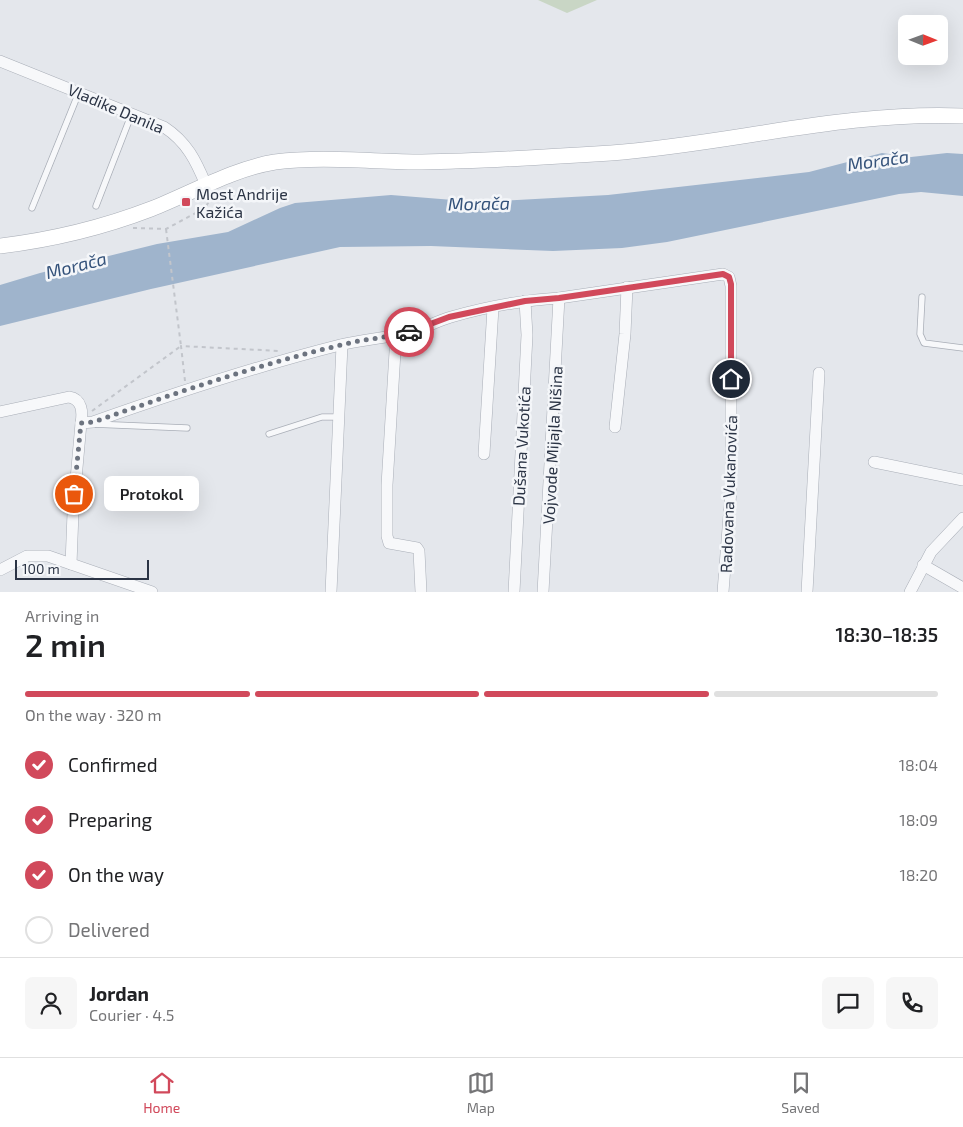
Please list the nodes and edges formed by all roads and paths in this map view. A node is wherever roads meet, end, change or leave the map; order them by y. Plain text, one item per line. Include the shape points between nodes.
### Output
1 (0, 62) edge
2 (80, 92) junction
3 (132, 113) junction
4 (963, 116) edge
5 (206, 185) junction
6 (96, 206) dead end
7 (32, 208) dead end
8 (129, 228) dead end
9 (166, 230) junction
10 (0, 246) edge
11 (627, 287) junction
12 (922, 297) dead end
13 (559, 298) junction
14 (525, 301) junction
15 (493, 308) junction
16 (396, 336) junction
17 (342, 344) junction
18 (181, 346) junction
19 (963, 348) edge
20 (287, 359) junction
21 (818, 373) dead end
22 (186, 389) junction
23 (0, 412) edge
24 (340, 417) junction
25 (86, 423) junction
26 (615, 427) dead end
27 (187, 428) dead end
28 (269, 434) dead end
29 (484, 454) dead end
30 (874, 462) dead end
31 (963, 480) edge
32 (963, 518) edge
33 (71, 564) junction
34 (923, 565) junction
35 (0, 570) edge
36 (963, 588) edge
37 (152, 592) edge
38 (331, 592) edge
39 (421, 592) edge
40 (514, 592) edge
41 (543, 592) edge
42 (723, 592) edge
43 (807, 592) edge
44 (910, 592) edge

1 - 2 street, Vladike Danila
2 - 3 street, Vladike Danila
2 - 7 lane
3 - 5 street, Vladike Danila via 164,127 183,142 192,153
3 - 6 lane
4 - 5 main road via 853,119 608,153 449,162 286,161 257,166
5 - 9 path via 211,198 205,208
5 - 10 main road via 123,219 35,241
8 - 9 path
9 - 18 path
11 - 13 street
11 - 26 street
11 - 42 street, Radovana Vukanovića via 720,274 729,277 731,490
12 - 19 lane via 920,334 924,343
13 - 14 street
13 - 41 street, Vojvode Mijajla Nišina
14 - 15 street
14 - 40 street, Dušana Vukotića via 527,335
15 - 16 street via 449,317
15 - 29 street
16 - 17 street
16 - 39 street via 387,536 389,543 419,551
17 - 20 street
17 - 24 street
18 - 20 path via 283,351
18 - 22 path
18 - 25 path via 86,416
20 - 22 street
21 - 43 street
22 - 25 street
23 - 25 street via 69,397 80,404
24 - 28 lane via 322,417
24 - 38 street
25 - 27 lane via 96,426
25 - 33 street via 73,513
30 - 31 street
32 - 34 street
33 - 35 street via 35,555
33 - 37 street
34 - 36 street
34 - 44 street

